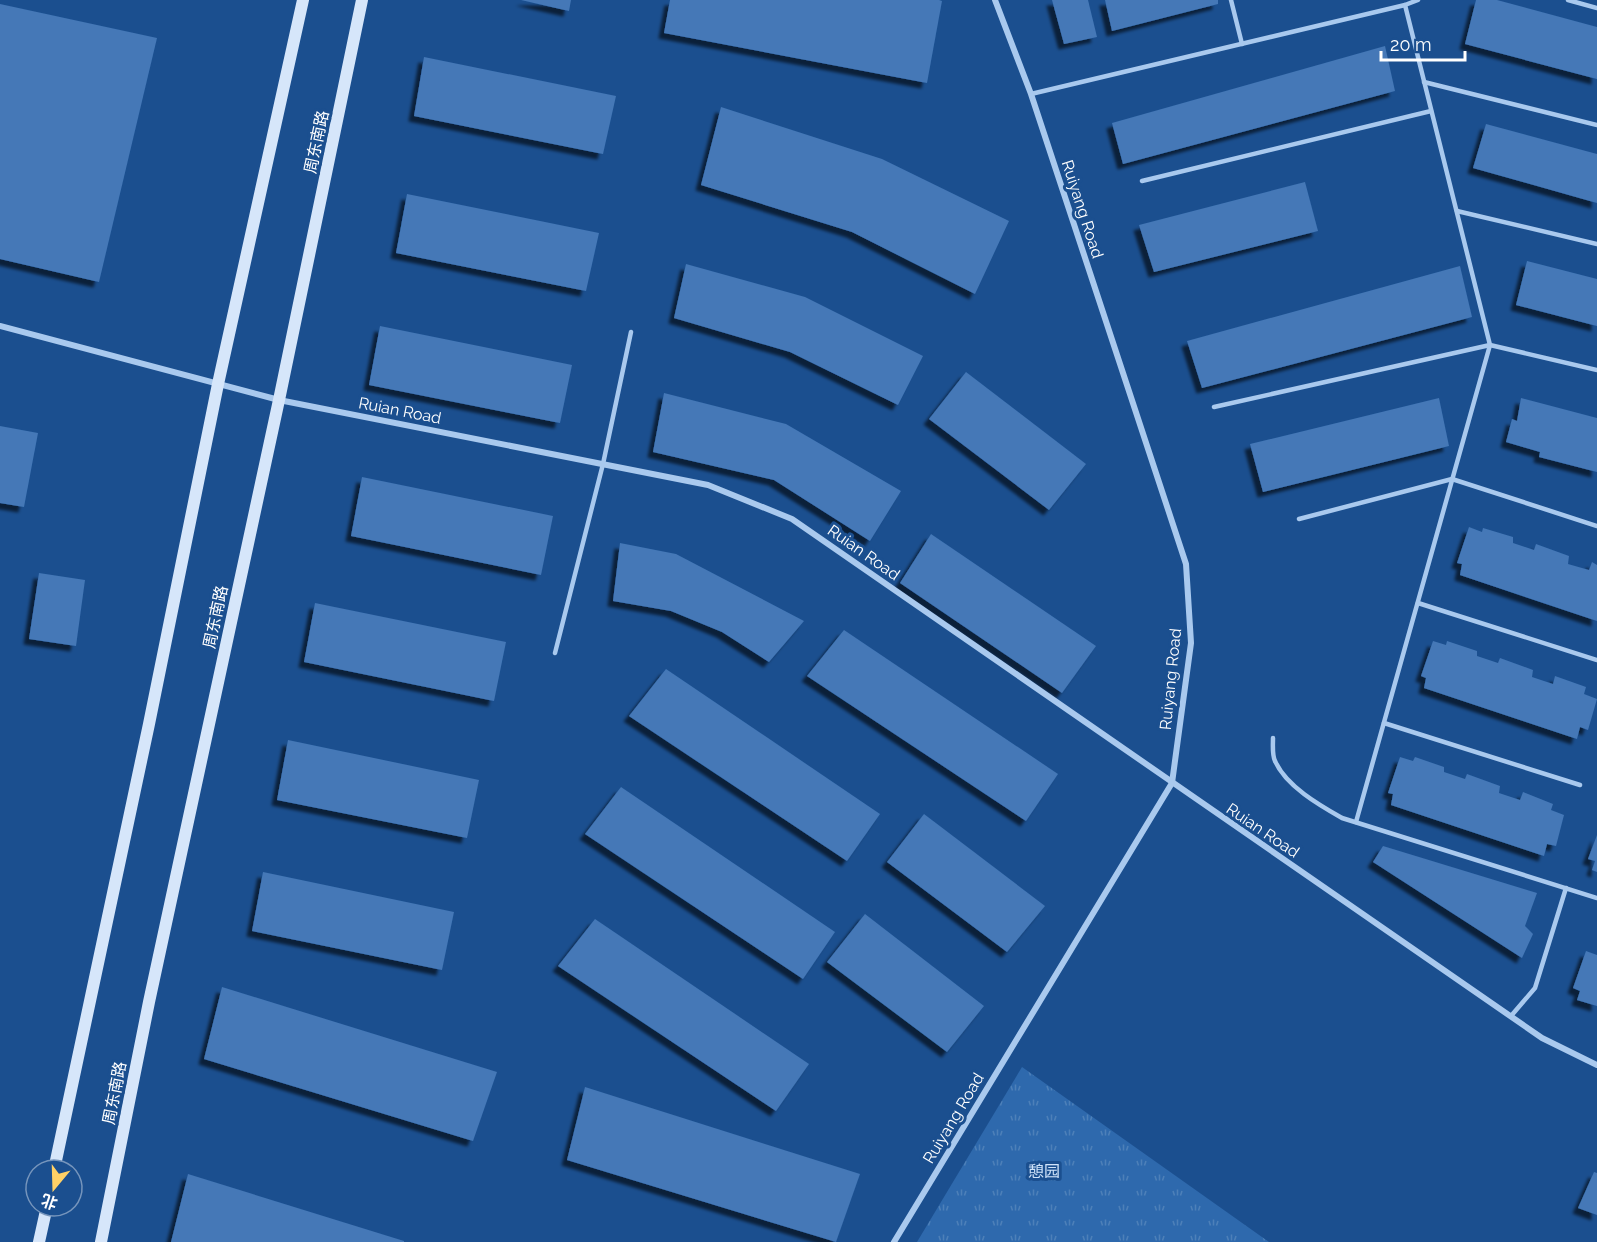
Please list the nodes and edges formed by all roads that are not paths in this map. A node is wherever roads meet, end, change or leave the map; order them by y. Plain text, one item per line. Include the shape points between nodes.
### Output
1 (303, 0) edge
2 (362, 0) edge
3 (995, 0) edge
4 (1231, 0) edge
5 (1418, 0) edge
6 (1568, 0) edge
7 (1405, 5) junction
8 (1597, 8) edge
9 (1242, 44) junction
10 (1424, 82) junction
11 (1031, 94) junction
12 (1431, 111) junction
13 (1597, 125) edge
14 (1142, 181) dead end
15 (1457, 211) junction
16 (1597, 244) edge
17 (0, 326) edge
18 (631, 332) dead end
19 (1490, 345) junction
20 (1597, 370) edge
21 (218, 384) junction
22 (279, 400) junction
23 (1214, 406) dead end
24 (603, 464) junction
25 (1452, 479) junction
26 (1299, 519) dead end
27 (1597, 525) edge
28 (1418, 603) junction
29 (555, 653) dead end
30 (1597, 660) edge
31 (1384, 723) junction
32 (1273, 738) dead end
33 (1172, 783) junction
34 (1580, 785) dead end
35 (1356, 822) junction
36 (1566, 888) junction
37 (1597, 898) edge
38 (1511, 1016) junction
39 (1597, 1065) edge
40 (57, 1158) edge
41 (44, 1218) edge
42 (39, 1242) edge
43 (101, 1242) edge
44 (894, 1242) edge

1 - 21 street
2 - 22 street, 周东南路
3 - 11 street, Ruiyang Road
4 - 9 lane
5 - 7 lane
6 - 8 lane
7 - 9 lane
7 - 10 lane
9 - 11 lane
10 - 12 lane
10 - 13 lane
11 - 33 street, Ruiyang Road via 1186,564 1191,643
12 - 14 lane
12 - 15 lane
15 - 16 lane
15 - 19 lane
17 - 21 street, Ruian Road
18 - 24 lane
19 - 20 lane
19 - 23 lane
19 - 25 lane
21 - 22 street, Ruian Road
21 - 40 street
22 - 24 street, Ruian Road
22 - 43 street, 周东南路
24 - 29 lane
24 - 33 street, Ruian Road via 708,485 792,519
25 - 26 lane
25 - 27 lane
25 - 28 lane
28 - 30 lane
28 - 31 lane
31 - 34 lane
31 - 35 lane
32 - 35 lane via 1274,760 1289,781 1317,804
33 - 38 street, Ruian Road
33 - 44 street, Ruiyang Road
35 - 36 lane
36 - 37 lane
36 - 38 lane via 1535,988
38 - 39 street, Ruian Road via 1542,1038
41 - 42 street

